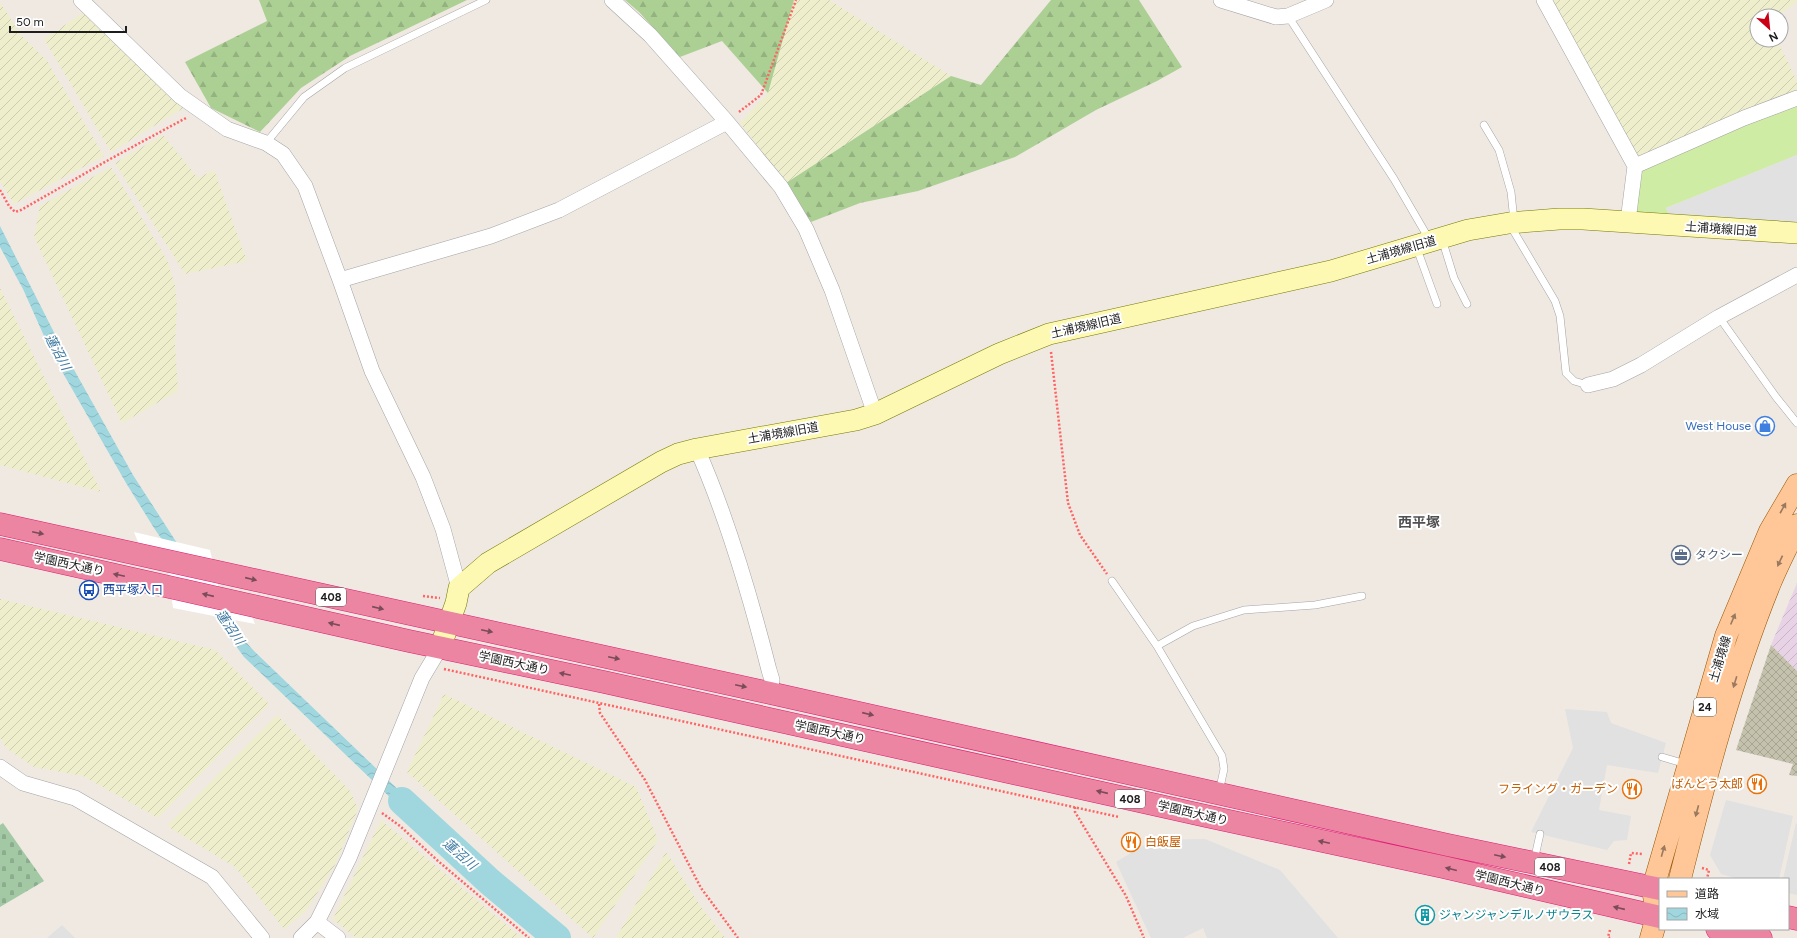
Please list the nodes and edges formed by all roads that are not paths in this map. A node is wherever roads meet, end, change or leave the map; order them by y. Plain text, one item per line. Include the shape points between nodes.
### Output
1 (81, 0) edge
2 (486, 0) edge
3 (612, 0) edge
4 (1221, 0) edge
5 (1326, 0) edge
6 (1544, 0) edge
7 (1288, 16) junction
8 (1797, 98) edge
9 (727, 122) junction
10 (1484, 126) dead end
11 (266, 143) junction
12 (1635, 166) junction
13 (1628, 221) junction
14 (1511, 222) junction
15 (1797, 234) edge
16 (1429, 242) junction
17 (1797, 275) edge
18 (340, 280) junction
19 (1437, 304) dead end
20 (1467, 304) dead end
21 (1719, 317) junction
22 (1588, 385) joint
23 (875, 414) junction
24 (1797, 423) edge
25 (697, 449) junction
26 (1797, 484) edge
27 (0, 524) edge
28 (1797, 526) edge
29 (0, 549) edge
30 (1112, 581) road end
31 (460, 588) junction
32 (1362, 596) dead end
33 (448, 623) junction
34 (1157, 646) junction
35 (440, 658) junction
36 (770, 693) junction
37 (1662, 757) dead end
38 (1688, 765) junction
39 (0, 767) edge
40 (1219, 792) junction
41 (1540, 834) dead end
42 (1533, 863) junction
43 (1689, 873) edge
44 (1656, 889) edge
45 (1659, 916) edge
46 (317, 922) junction
47 (1722, 930) edge
48 (262, 938) edge
49 (302, 938) edge
50 (338, 938) edge
51 (1651, 938) edge
52 (1761, 938) edge

1 - 11 street via 180,96 199,111 227,129
2 - 11 lane via 345,68 304,97
3 - 9 street via 650,35
4 - 7 street via 1276,17
5 - 7 street
6 - 12 street
7 - 16 lane via 1394,179
8 - 12 street via 1744,118
9 - 18 street via 559,210 491,236
9 - 23 street via 781,187 806,229 832,290
10 - 14 lane via 1499,150 1511,192
11 - 18 street via 283,154 305,186
12 - 13 street
13 - 14 street, 土浦境線旧道 via 1559,219
13 - 15 street, 土浦境線旧道
14 - 16 street, 土浦境線旧道 via 1468,230
14 - 22 lane via 1555,301 1560,316 1566,373 1574,381
16 - 19 lane
16 - 20 lane via 1454,278
16 - 23 street, 土浦境線旧道 via 1331,271 1049,334 999,354
17 - 21 street
18 - 31 street via 372,371 423,476 443,529
21 - 22 street via 1641,365 1613,379
21 - 24 lane
23 - 25 street, 土浦境線旧道 via 856,420
25 - 31 street, 土浦境線旧道 via 678,454 655,466 488,563
25 - 36 street via 712,482 740,568 770,670
38 -> 26 main road, 土浦境線 / 24 via 1726,636 1770,531
27 -> 33 highway, 学園西大通り / 408
28 -> 43 main road, 土浦境線 / 24 via 1770,582 1746,647 1711,760
35 -> 29 highway, 学園西大通り / 408 via 245,603
30 - 34 lane
31 - 33 street, 土浦境線旧道
32 - 34 lane via 1315,606 1244,610 1193,626
33 - 35 street, 土浦境線旧道
33 -> 36 highway, 学園西大通り / 408
34 - 40 lane via 1222,756 1224,770
45 -> 35 highway, 学園西大通り / 408 via 1214,818 1078,798 604,682
35 - 46 street via 422,678 349,858
36 -> 40 highway, 学園西大通り / 408
37 - 38 lane
44 -> 38 main road, 土浦境線 / 24
39 - 48 street via 23,783 75,798 212,877
40 -> 42 highway, 学園西大通り / 408
41 - 42 lane
42 - 44 highway, 学園西大通り / 408
44 - 45 main road, 24
45 - 51 main road, 24
46 - 49 street
46 - 50 street
47 - 52 highway

